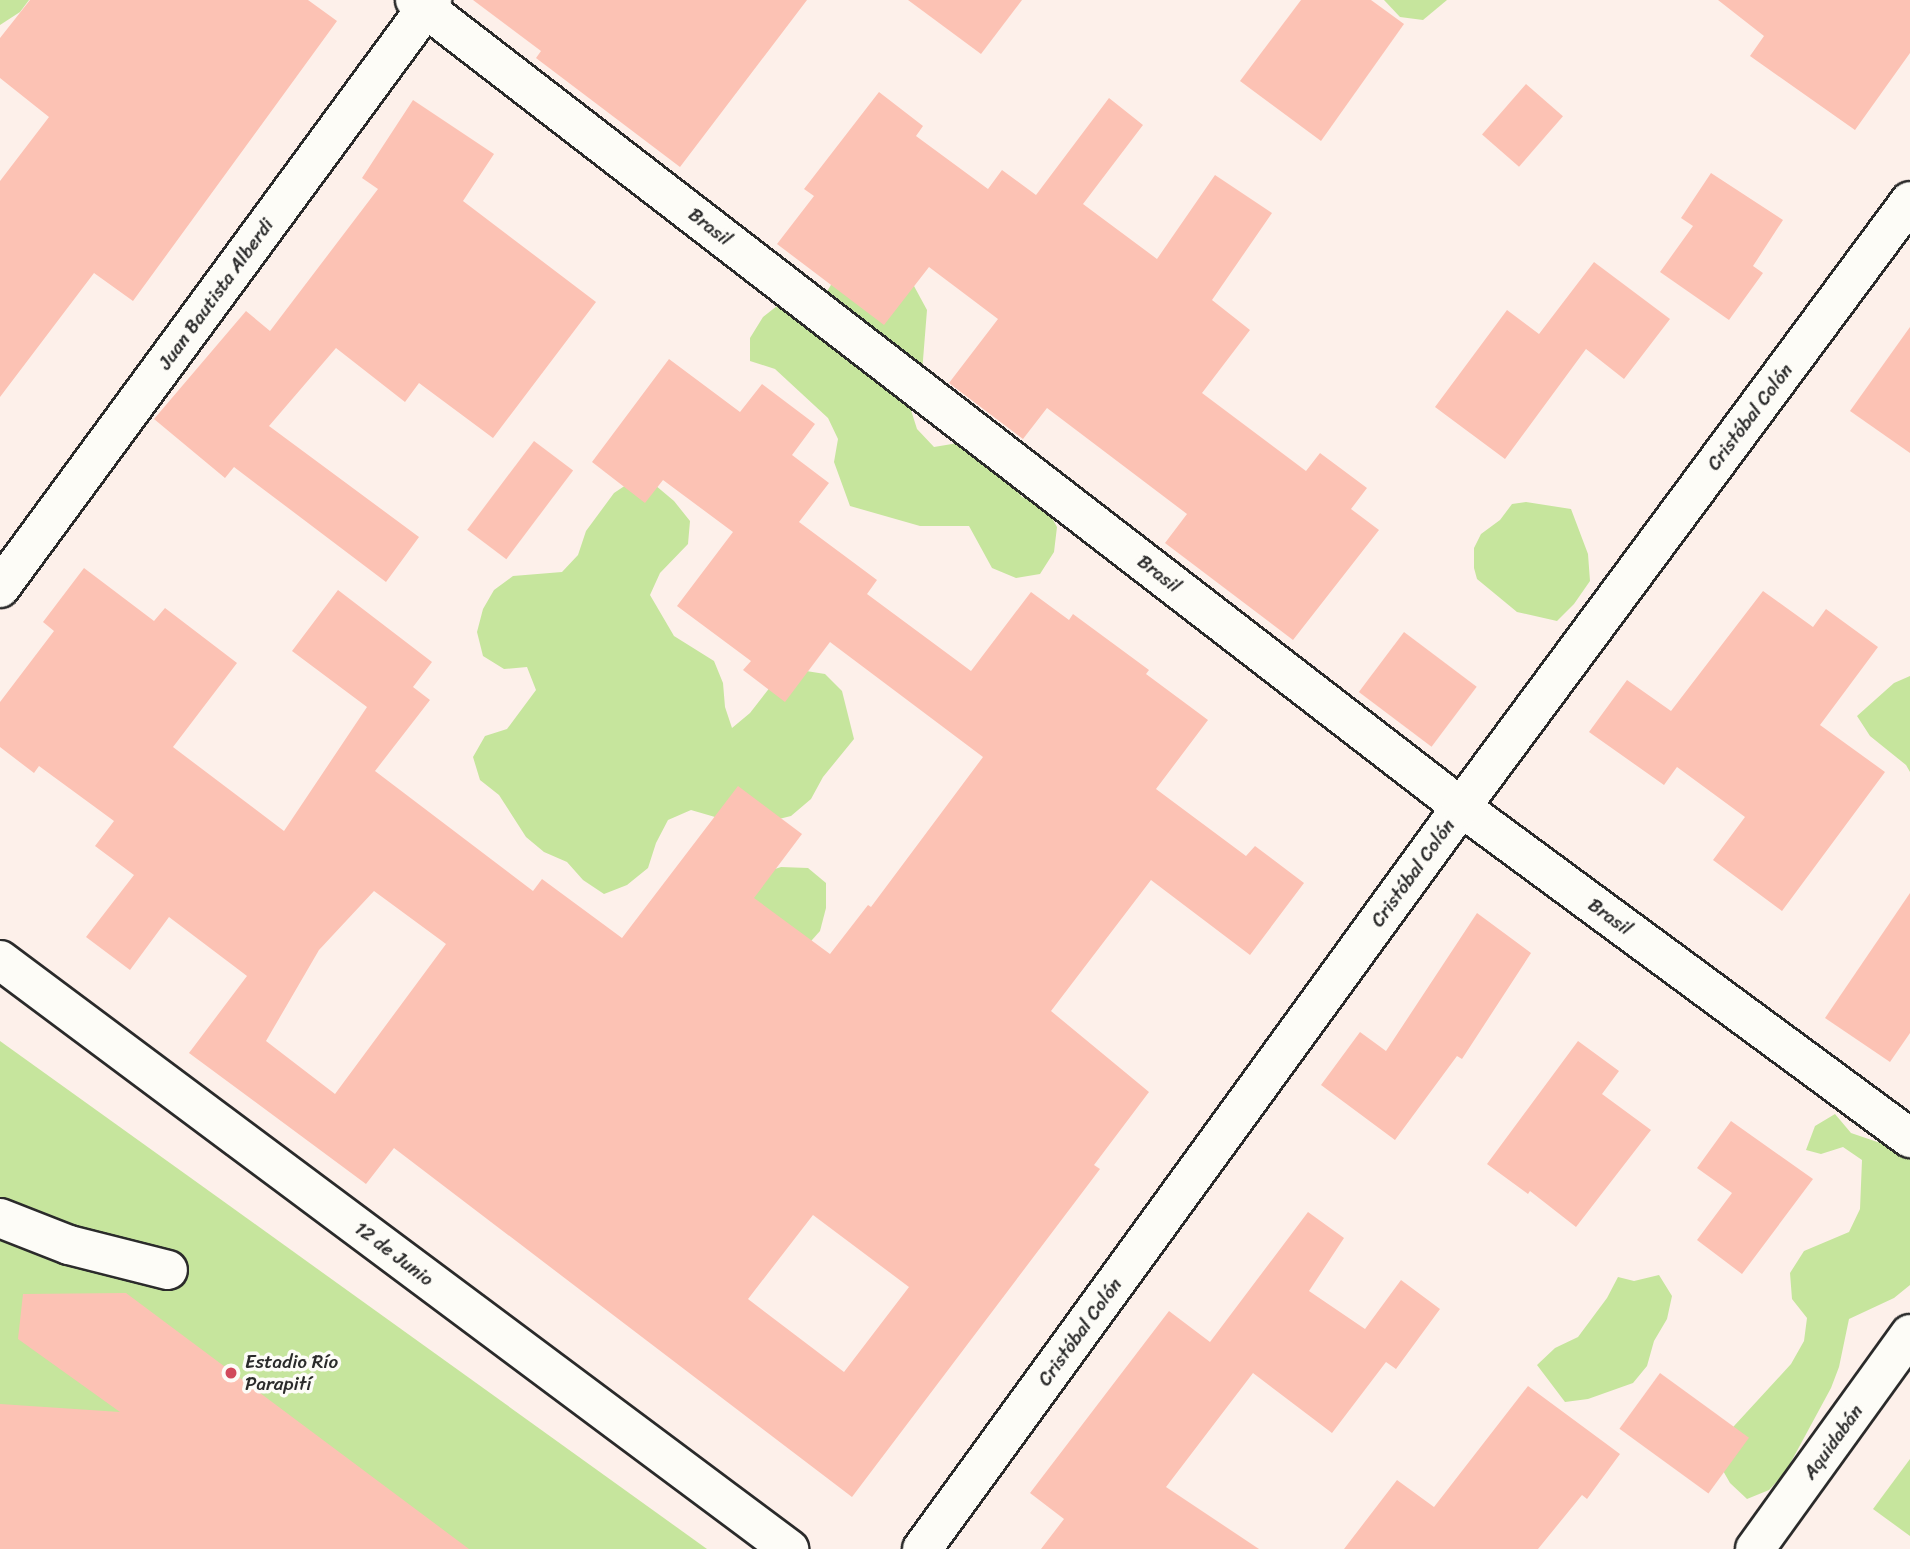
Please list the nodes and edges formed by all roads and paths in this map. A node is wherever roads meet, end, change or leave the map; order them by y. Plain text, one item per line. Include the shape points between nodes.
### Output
1 (424, 3) edge
2 (1910, 201) edge
3 (0, 588) edge
4 (1461, 807) junction
5 (0, 960) edge
6 (1910, 1138) edge
7 (0, 1218) edge
8 (168, 1270) dead end
9 (1910, 1334) edge
10 (789, 1549) edge
11 (922, 1549) edge
12 (1755, 1549) edge

1 - 3 street, Juan Bautista Alberdi
1 - 4 street, Brasil
2 - 4 street, Cristóbal Colón
4 - 6 street, Brasil
4 - 11 street, Cristóbal Colón
5 - 10 street, 12 de Junio
7 - 8 street via 68,1245
9 - 12 street, Aquidabán

